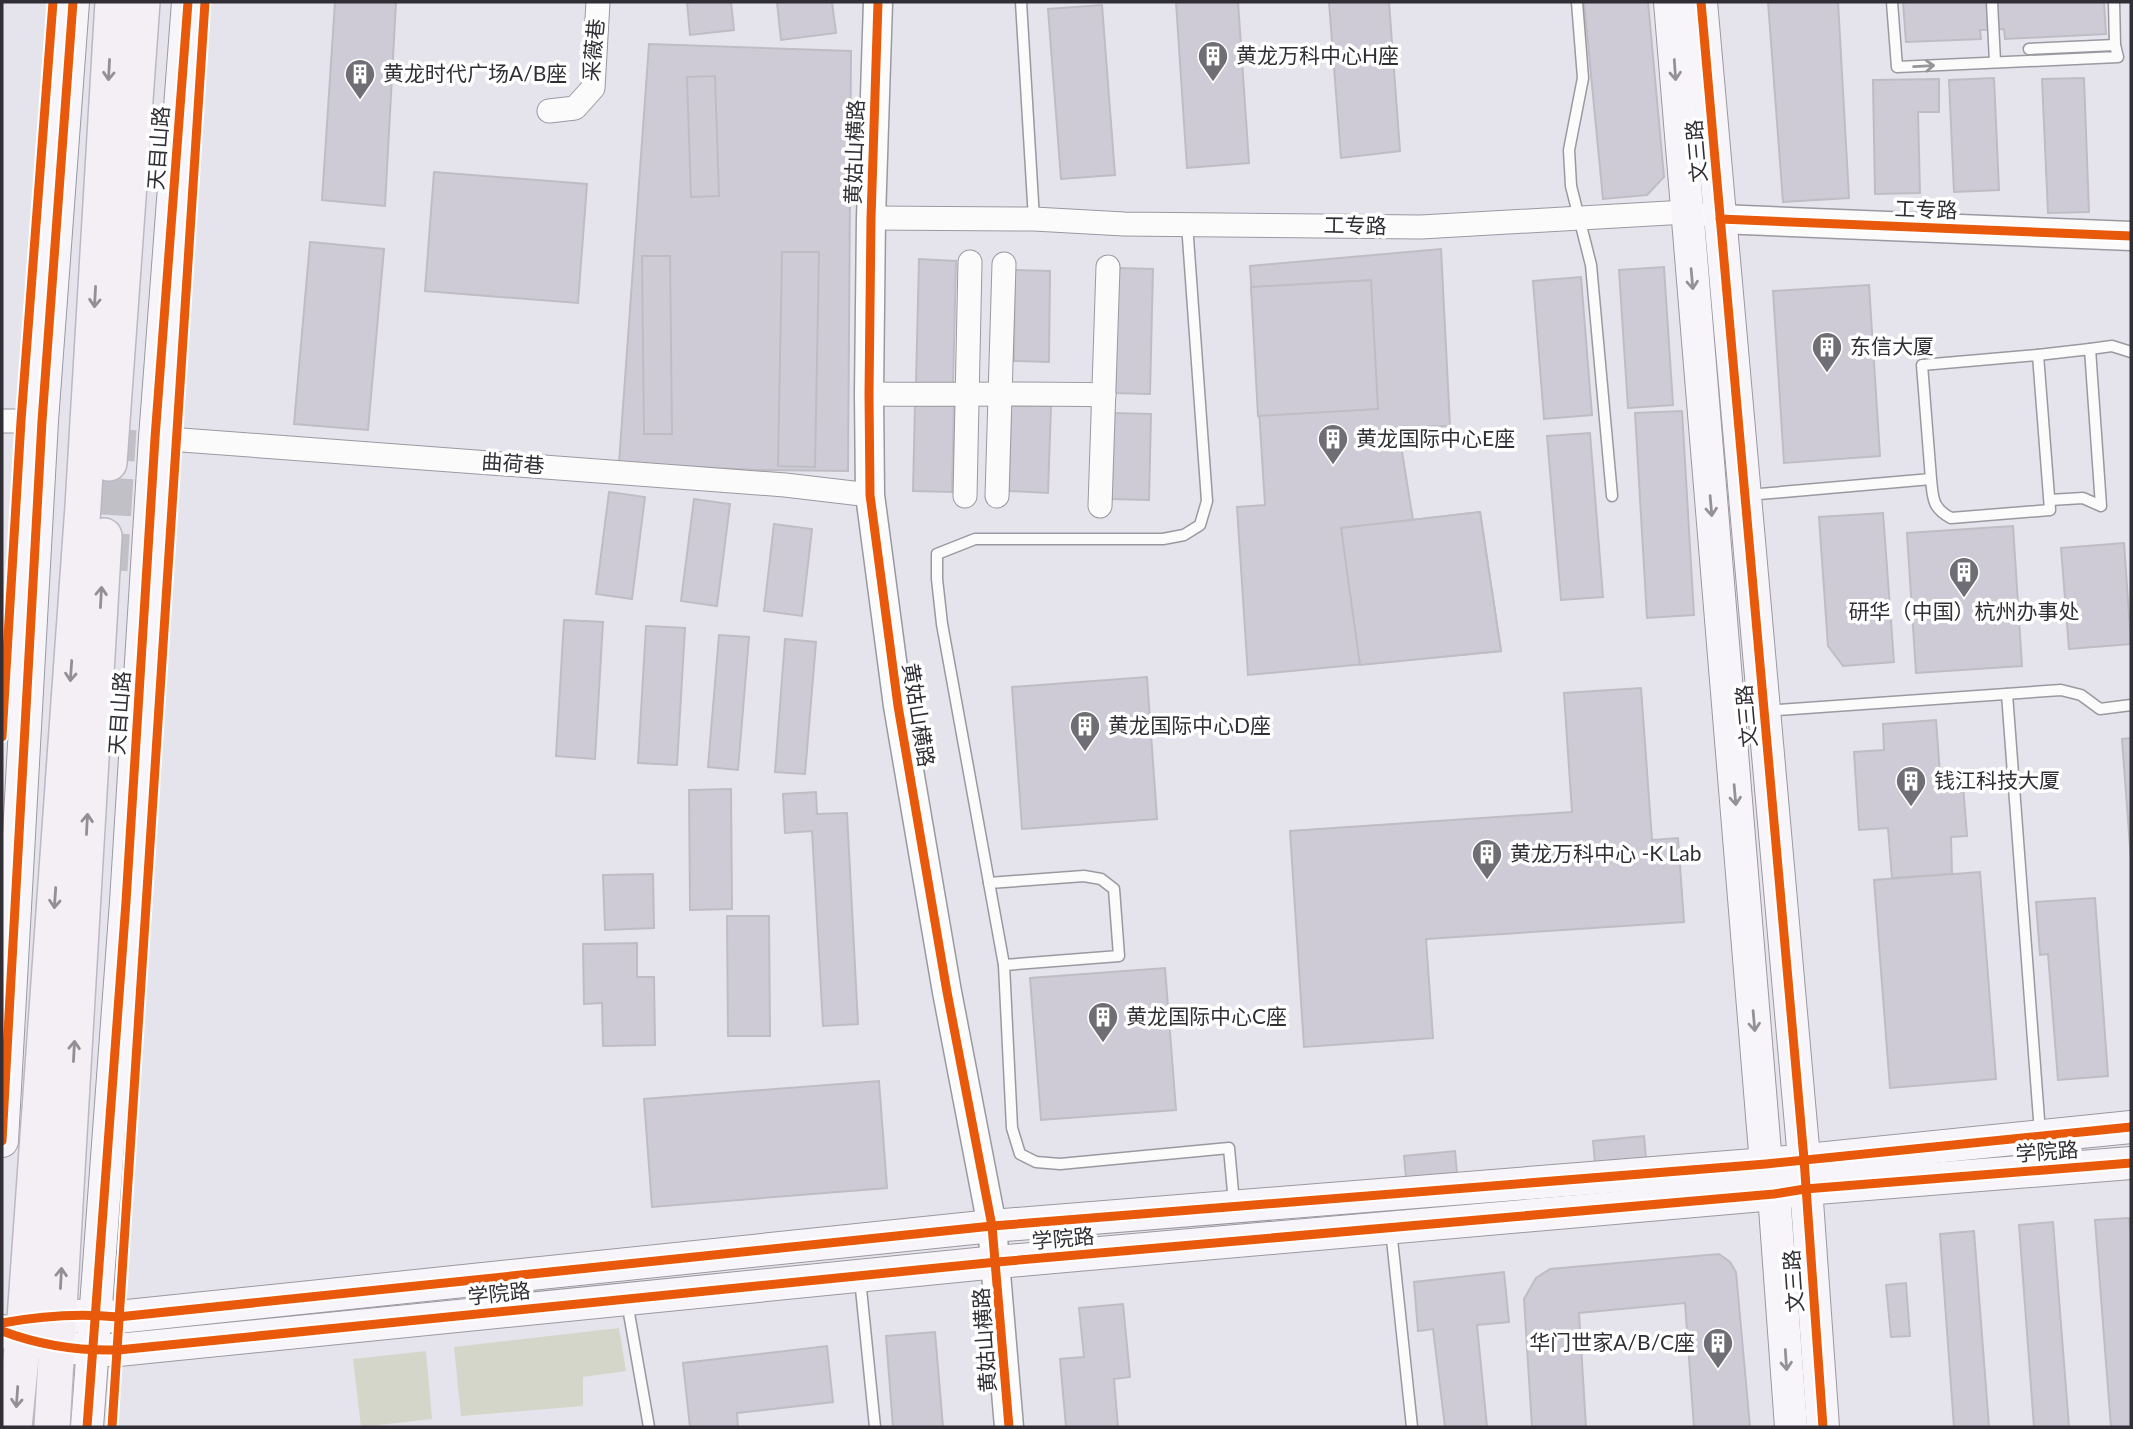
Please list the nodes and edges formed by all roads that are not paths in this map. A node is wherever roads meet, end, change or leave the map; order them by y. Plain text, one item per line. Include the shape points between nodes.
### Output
1 (73, 2) edge
2 (113, 2) edge
3 (142, 2) edge
4 (188, 2) edge
5 (598, 2) edge
6 (878, 2) edge
7 (1021, 2) edge
8 (1577, 2) edge
9 (1670, 2) edge
10 (1701, 2) edge
11 (1892, 2) edge
12 (1992, 2) edge
13 (2114, 2) edge
14 (2115, 45) junction
15 (2029, 49) dead end
16 (1995, 62) junction
17 (549, 111) dead end
18 (1686, 212) junction
19 (871, 218) junction
20 (1579, 218) junction
21 (1034, 219) junction
22 (1720, 219) junction
23 (1187, 224) junction
24 (2131, 236) edge
25 (970, 261) dead end
26 (1004, 264) dead end
27 (1108, 267) dead end
28 (2090, 349) junction
29 (2131, 352) edge
30 (2038, 355) junction
31 (1002, 393) junction
32 (869, 394) junction
33 (1104, 395) junction
34 (966, 396) junction
35 (2, 421) edge
36 (42, 421) junction
37 (155, 438) junction
38 (1931, 479) junction
39 (870, 495) junction
40 (965, 496) dead end
41 (997, 496) dead end
42 (1612, 496) dead end
43 (1745, 496) junction
44 (2049, 500) junction
45 (1100, 506) dead end
46 (2007, 694) junction
47 (2131, 705) edge
48 (1764, 712) junction
49 (989, 883) junction
50 (1004, 965) junction
51 (2131, 1127) edge
52 (2041, 1136) junction
53 (2, 1141) edge
54 (2131, 1163) edge
55 (1766, 1164) junction
56 (1805, 1174) junction
57 (1774, 1194) junction
58 (1235, 1207) junction
59 (992, 1226) junction
60 (1391, 1228) junction
61 (997, 1262) junction
62 (860, 1276) junction
63 (627, 1299) junction
64 (97, 1315) junction
65 (12, 1328) edge
66 (58, 1331) junction
67 (93, 1350) junction
68 (14, 1427) edge
69 (52, 1427) edge
70 (87, 1427) edge
71 (649, 1427) edge
72 (875, 1427) edge
73 (1009, 1427) edge
74 (1412, 1427) edge
75 (1791, 1427) edge
76 (1823, 1427) edge

1 - 36 main road
2 -> 65 main road via 83,506
66 -> 3 main road, 天目山路 via 105,518
4 - 37 main road, 天目山路
5 - 17 street, 采薇巷 via 593,89 575,108
6 - 19 street, 黄姑山横路
7 - 21 lane
8 - 20 lane via 1583,78 1569,150
9 -> 18 main road, 文三路
10 - 22 main road, 文三路
11 -> 16 lane via 1897,67
12 - 16 lane
13 - 14 lane
14 - 15 lane
14 - 16 lane via 2118,57
18 - 20 street, 工专路
18 - 22 street, 工专路
18 -> 55 main road, 文三路
19 - 21 street, 工专路
19 - 32 street, 黄姑山横路
20 - 23 street, 工专路 via 1422,227
20 - 42 lane via 1591,265
21 - 23 street, 工专路
22 - 24 street, 工专路
22 - 43 main road, 文三路
23 - 49 lane via 1208,501 1200,525 1184,535 1163,539 975,539 937,554 942,624
25 - 34 street
26 - 31 street
27 - 33 street
28 - 29 lane via 2112,346
28 - 30 lane
28 - 44 lane via 2101,506 2082,498
30 - 38 lane via 1922,365
30 - 44 lane
31 - 33 street
31 - 34 street
31 - 41 street
32 - 34 street
32 - 39 street, 黄姑山横路
33 - 45 street
34 - 40 street
35 - 36 street
36 - 53 main road
37 - 39 street, 曲荷巷
37 - 64 main road, 天目山路
38 - 43 lane
38 - 44 lane via 1939,512 1951,518 2050,510
39 - 59 street, 黄姑山横路 via 898,706
43 - 48 main road, 文三路
46 - 47 lane via 2061,690 2081,695 2100,709
46 - 48 lane
46 - 52 lane
48 - 56 main road, 文三路
49 - 50 lane
49 - 50 lane via 1084,876 1101,879 1114,889 1119,956
50 - 58 lane via 1012,1128 1020,1154 1036,1162 1060,1164 1229,1148
51 - 52 main road, 学院路
52 - 56 main road, 学院路
54 - 56 main road, 学院路
55 - 56 main road, 学院路
55 - 57 main road, 文三路
55 - 58 main road, 学院路
56 - 57 main road, 学院路
56 - 76 main road, 文三路
57 - 60 main road, 学院路
57 -> 75 main road, 文三路
58 - 59 main road, 学院路
59 - 61 street, 黄姑山横路
59 - 64 main road, 学院路 via 118,1317
60 - 61 main road, 学院路
60 - 74 lane
61 - 62 main road, 学院路
61 - 73 street, 黄姑山横路
62 - 63 main road, 学院路
62 - 72 lane
63 - 67 main road, 学院路
63 - 71 lane
64 - 66 main road, 学院路
64 - 67 main road, 天目山路
65 - 66 main road, 学院路
65 -> 68 main road
66 - 67 main road, 学院路
66 - 69 main road, 天目山路
67 - 70 main road, 天目山路

